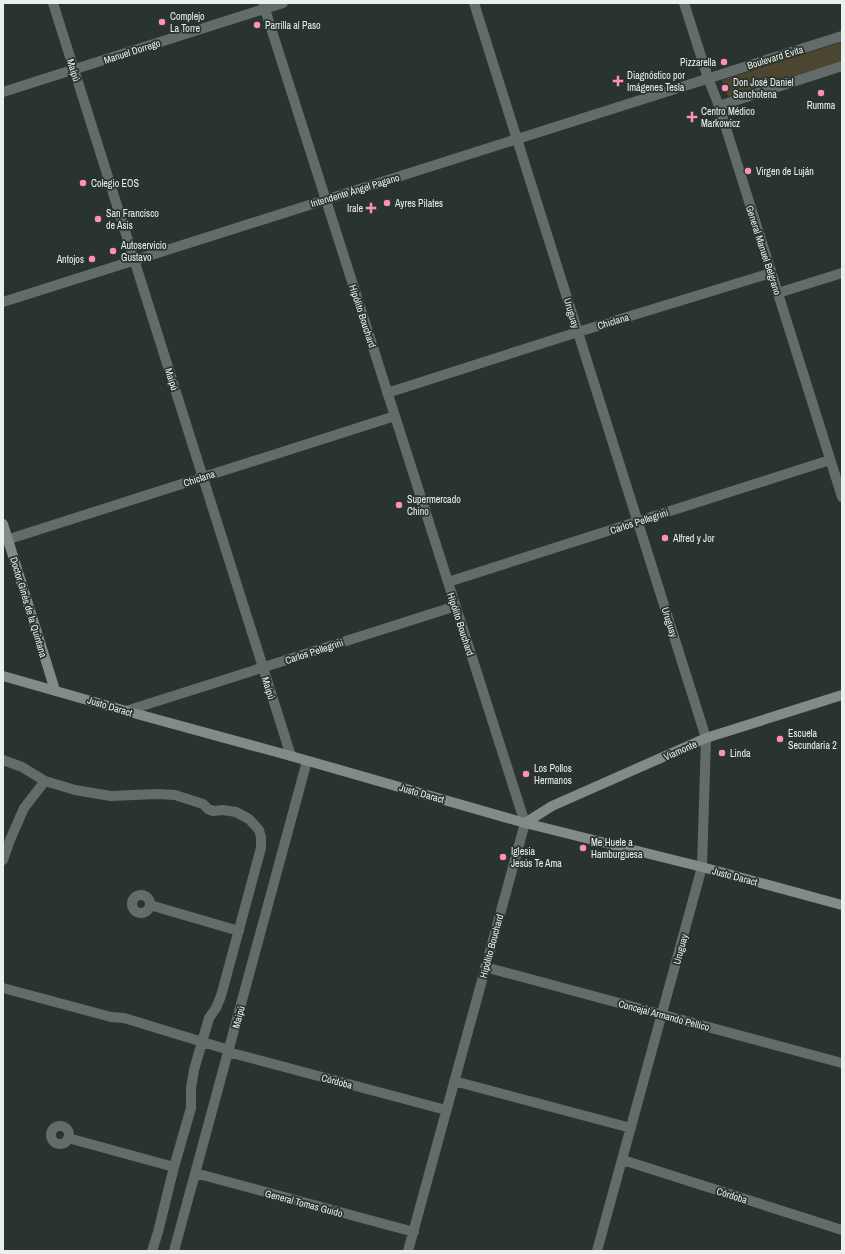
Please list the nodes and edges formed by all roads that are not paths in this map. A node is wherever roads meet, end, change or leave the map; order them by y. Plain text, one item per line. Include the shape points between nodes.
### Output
1 (53, 3) edge
2 (284, 3) edge
3 (474, 3) edge
4 (684, 3) edge
5 (264, 6) edge
6 (842, 36) edge
7 (842, 66) edge
8 (74, 70) junction
9 (708, 78) junction
10 (3, 92) edge
11 (719, 106) junction
12 (517, 139) junction
13 (326, 199) junction
14 (134, 261) junction
15 (771, 273) junction
16 (842, 273) edge
17 (778, 293) junction
18 (3, 302) edge
19 (578, 332) junction
20 (388, 393) junction
21 (395, 416) junction
22 (830, 460) junction
23 (203, 477) junction
24 (840, 486) edge
25 (842, 497) edge
26 (638, 522) junction
27 (3, 524) edge
28 (5, 540) edge
29 (448, 582) junction
30 (456, 606) junction
31 (263, 668) junction
32 (3, 676) edge
33 (55, 690) junction
34 (842, 695) edge
35 (126, 711) junction
36 (706, 738) junction
37 (291, 756) junction
38 (3, 760) edge
39 (307, 761) junction
40 (45, 781) junction
41 (524, 823) junction
42 (3, 860) edge
43 (702, 867) junction
44 (842, 905) edge
45 (150, 906) dead end
46 (239, 931) junction
47 (485, 967) junction
48 (3, 988) edge
49 (662, 1014) junction
50 (202, 1041) junction
51 (229, 1051) junction
52 (842, 1062) edge
53 (454, 1081) junction
54 (446, 1110) junction
55 (631, 1128) junction
56 (68, 1138) dead end
57 (622, 1160) junction
58 (174, 1167) junction
59 (195, 1173) junction
60 (842, 1230) edge
61 (414, 1232) junction
62 (152, 1251) edge
63 (174, 1251) edge
64 (408, 1251) edge
65 (597, 1251) edge

1 - 8 street, Maipú
2 - 5 street, Manuel Dorrego
3 - 12 street, Uruguay
4 - 9 street, General Manuel Belgrano
5 - 8 street, Manuel Dorrego
5 - 13 street, Hipólito Bouchard
6 - 9 street, Boulevard Evita
7 - 11 street
8 - 10 street, Manuel Dorrego
8 - 14 street, Maipú
9 - 11 street, General Manuel Belgrano
9 - 12 street, Intendente Ángel Pagano
11 - 15 street, General Manuel Belgrano
12 - 13 street, Intendente Ángel Pagano
12 - 19 street, Uruguay
13 - 14 street, Intendente Ángel Pagano
13 - 20 street, Hipólito Bouchard
14 - 18 street, Intendente Ángel Pagano
14 - 23 street, Maipú
15 - 17 street, General Manuel Belgrano
15 - 19 street, Chiclana
16 - 17 street
17 - 22 street, General Manuel Belgrano
19 - 20 street, Chiclana
19 - 26 street, Uruguay
20 - 21 street, Hipólito Bouchard
21 - 23 street, Chiclana
21 - 29 street, Hipólito Bouchard
22 - 24 street, General Manuel Belgrano
22 - 26 street, Carlos Pellegrini
23 - 28 street, Chiclana
23 - 31 street, Maipú
24 - 25 street, General Manuel Belgrano
26 - 29 street, Carlos Pellegrini
26 - 36 street, Uruguay
27 - 28 street, Doctor Ginés de la Quintana
28 - 33 street, Doctor Ginés de la Quintana
29 - 30 street, Hipólito Bouchard
30 - 31 street, Carlos Pellegrini
30 - 41 street, Hipólito Bouchard
31 - 35 street, Carlos Pellegrini
31 - 37 street, Maipú
32 - 33 street, Justo Daract
33 - 35 street, Justo Daract
34 - 36 street, Viamonte
35 - 37 street, Justo Daract
36 - 41 street, Viamonte via 552,806
36 - 43 street, Uruguay
37 - 39 street, Justo Daract
38 - 40 street via 22,767
39 - 41 street, Justo Daract
39 - 51 street, Maipú
40 - 42 street via 24,808
40 - 46 street via 75,790 111,796 175,795 203,804 213,811 236,812 248,818 259,830 261,848
41 - 43 street, Justo Daract
41 - 47 street, Hipólito Bouchard
43 - 44 street, Justo Daract
43 - 49 street, Uruguay
45 - 46 street
46 - 50 street via 221,996 209,1018
47 - 49 street, Concejal Armando Pellico
47 - 53 street, Hipólito Bouchard
48 - 50 street, Córdoba via 124,1018
49 - 52 street, Concejal Armando Pellico
49 - 55 street, Uruguay
50 - 51 street, Córdoba
50 - 58 street via 192,1082 191,1108
51 - 54 street, Córdoba
51 - 59 street, Maipú
53 - 54 street, Hipólito Bouchard
53 - 55 street
54 - 61 street, Hipólito Bouchard
55 - 57 street, Uruguay
56 - 58 street
57 - 60 street, Córdoba
57 - 65 street, Uruguay
58 - 62 street
59 - 61 street, General Tomas Guido
59 - 63 street, Maipú
61 - 64 street, Hipólito Bouchard

